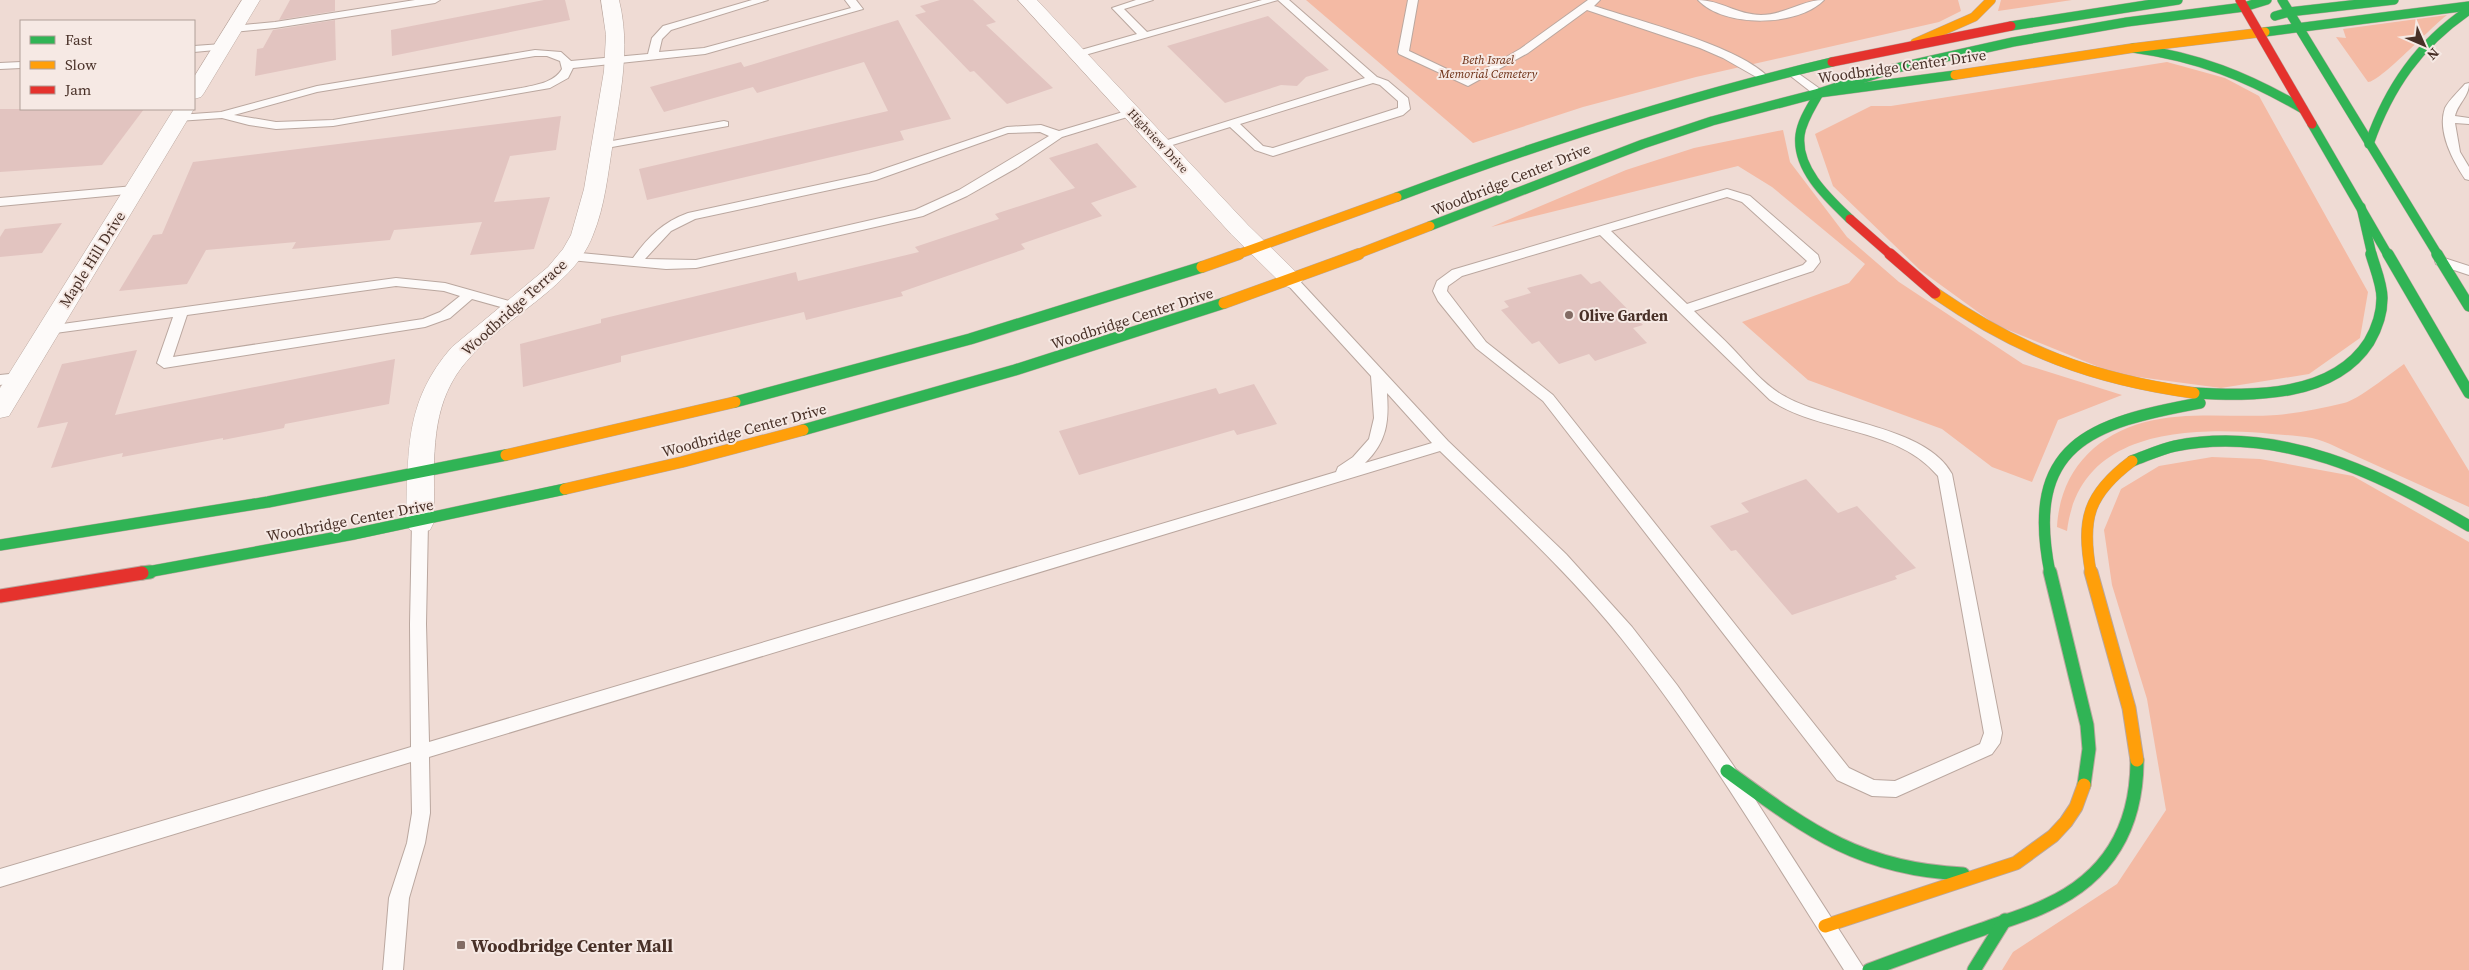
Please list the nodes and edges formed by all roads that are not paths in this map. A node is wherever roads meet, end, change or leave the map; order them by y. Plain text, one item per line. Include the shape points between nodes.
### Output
1 (250, 0) edge
2 (436, 0) edge
3 (610, 0) edge
4 (764, 0) edge
5 (850, 0) edge
6 (1027, 0) edge
7 (1148, 0) edge
8 (1273, 0) edge
9 (1283, 0) edge
10 (1413, 0) edge
11 (1703, 0) edge
12 (1818, 0) edge
13 (1991, 0) edge
14 (2178, 0) edge
15 (2266, 0) edge
16 (2282, 0) edge
17 (2394, 0) edge
18 (1591, 3) edge
19 (2242, 3) edge
20 (381, 4) edge
21 (2469, 8) edge
22 (2290, 12) junction
23 (2298, 26) junction
24 (233, 29) junction
25 (2259, 32) junction
26 (1145, 36) junction
27 (1915, 43) junction
28 (222, 47) junction
29 (2133, 48) junction
30 (195, 50) edge
31 (1078, 54) junction
32 (652, 57) junction
33 (615, 60) junction
34 (20, 65) edge
35 (566, 65) junction
36 (0, 66) edge
37 (1792, 72) junction
38 (1372, 79) junction
39 (1765, 79) junction
40 (2469, 86) edge
41 (195, 91) edge
42 (1819, 93) junction
43 (2304, 110) junction
44 (1133, 112) junction
45 (181, 113) edge
46 (222, 115) junction
47 (2449, 119) junction
48 (2469, 121) edge
49 (1232, 123) junction
50 (724, 124) dead end
51 (1058, 135) junction
52 (2369, 144) junction
53 (1162, 145) junction
54 (601, 146) junction
55 (2469, 176) edge
56 (134, 190) junction
57 (0, 202) edge
58 (2361, 207) junction
59 (1603, 230) junction
60 (1258, 248) junction
61 (570, 256) junction
62 (2441, 261) junction
63 (637, 262) junction
64 (2469, 271) edge
65 (1291, 280) junction
66 (470, 294) junction
67 (2469, 306) edge
68 (515, 307) junction
69 (1684, 310) junction
70 (181, 312) junction
71 (48, 330) junction
72 (1378, 374) junction
73 (9, 379) edge
74 (2469, 393) edge
75 (2248, 395) junction
76 (0, 409) edge
77 (1443, 445) junction
78 (422, 471) junction
79 (1314, 484) junction
80 (420, 522) junction
81 (2469, 526) edge
82 (0, 532) edge
83 (31, 540) junction
84 (0, 545) edge
85 (0, 596) edge
86 (421, 752) junction
87 (1727, 771) junction
88 (1982, 874) junction
89 (0, 878) edge
90 (2005, 920) junction
91 (1825, 926) junction
92 (393, 970) edge
93 (1855, 970) edge
94 (1869, 970) edge
95 (1974, 970) edge

1 - 24 street
2 - 20 lane
3 - 33 street, Woodbridge Terrace
4 - 32 lane via 666,28 656,38
5 - 32 lane via 858,10 724,47
6 - 31 street, Highview Drive
7 - 26 lane via 1117,8
8 - 26 lane
9 - 38 lane
10 - 18 lane via 1403,52 1468,83 1524,51
11 - 12 lane via 1736,15 1758,19 1784,16
13 - 27 main road via 1974,17
14 - 27 main road, Woodbridge Center Drive
15 - 19 main road
16 - 22 main road
17 - 22 main road
18 - 39 lane via 1720,53 1746,65
19 - 25 main road
19 - 42 main road via 2022,40 1892,69
20 - 24 lane
21 - 23 main road, Woodbridge Center Drive
21 - 52 main road via 2438,34 2402,73 2386,97
22 - 23 main road
22 - 25 main road via 2264,21 2258,26
23 - 25 main road, Woodbridge Center Drive
23 - 52 main road
24 - 28 street
25 - 29 main road, Woodbridge Center Drive
25 - 43 main road
26 - 31 lane
27 - 37 main road, Woodbridge Center Drive
28 - 30 lane
28 - 41 street
29 - 42 main road, Woodbridge Center Drive
29 - 43 main road via 2188,56 2214,64 2256,82
31 - 44 street, Highview Drive
32 - 33 lane
33 - 35 lane
33 - 54 street, Woodbridge Terrace
34 - 36 lane
35 - 46 lane via 565,58 558,53 535,53 317,89
35 - 46 lane via 566,73 560,79 540,88 364,118 274,125
37 - 39 main road, Woodbridge Center Drive
37 - 42 lane
38 - 49 lane
38 - 49 lane via 1384,83 1404,100 1404,109 1273,152 1259,148
39 - 60 main road, Woodbridge Center Drive via 1561,136
40 - 47 lane via 2451,108
42 - 65 main road, Woodbridge Center Drive via 1712,121 1610,156
42 - 75 main road via 1800,138 1814,176 1863,231 1953,306 2013,342 2059,363 2105,378 2172,391
43 - 58 main road
44 - 51 lane
44 - 53 street, Highview Drive
45 - 46 lane
45 - 56 street, Maple Hill Drive
47 - 48 lane
47 - 55 lane via 2454,152
49 - 53 lane
50 - 54 lane
51 - 63 lane via 963,193 906,217 696,264
51 - 63 lane via 1041,128 1007,130 878,175 684,218 661,231
52 - 62 main road
53 - 60 street, Highview Drive
54 - 61 street, Woodbridge Terrace via 589,214
56 - 57 lane
56 - 71 street, Maple Hill Drive
58 - 74 main road
58 - 75 main road via 2382,298 2380,322 2373,340 2360,357 2324,380 2286,391
59 - 69 lane
59 - 69 lane via 1731,194 1746,199 1813,258 1814,262 1808,268
59 - 69 lane via 1457,273 1442,284 1440,291 1481,345 1548,398 1843,774 1872,788 1896,788 1986,749 1993,733 1941,467 1930,456 1909,445 1802,411 1778,400
60 - 65 street, Highview Drive
60 - 78 main road, Woodbridge Center Drive via 1051,316 852,372 656,421
61 - 63 lane
61 - 68 street, Woodbridge Terrace via 550,279
62 - 64 lane
62 - 67 main road
65 - 72 lane
65 - 80 main road, Woodbridge Center Drive via 1104,344 925,397 682,462
66 - 68 lane
66 - 70 lane via 431,284 396,282
66 - 70 lane via 445,315 424,323 164,363
68 - 78 street, Woodbridge Terrace via 463,352 438,383 427,416
70 - 71 lane
71 - 73 street, Maple Hill Drive
72 - 77 lane
72 - 79 lane via 1382,419 1374,445 1356,463
73 - 76 street, Maple Hill Drive
75 - 88 main road via 2145,412 2115,421 2076,444 2055,467 2044,495 2041,528 2087,725 2089,769 2072,816 2058,834 2016,863
77 - 79 lane
77 - 87 lane via 1597,598 1672,690
78 - 80 street, Woodbridge Terrace
78 - 83 main road, Woodbridge Center Drive via 133,525
79 - 86 lane
80 - 85 main road, Woodbridge Center Drive via 230,559
80 - 86 lane
81 - 90 main road via 2420,497 2359,469 2318,455 2270,445 2193,442 2152,452 2120,468 2096,494 2090,509 2086,538 2091,572 2136,745 2139,766 2134,808 2118,847 2090,878 2048,904
82 - 83 street
83 - 84 main road, Woodbridge Center Drive
86 - 89 lane
86 - 92 lane via 422,813 399,898
87 - 88 main road via 1810,829 1862,857 1916,872
87 - 91 lane
88 - 91 main road
90 - 94 main road
90 - 95 main road
91 - 93 lane

